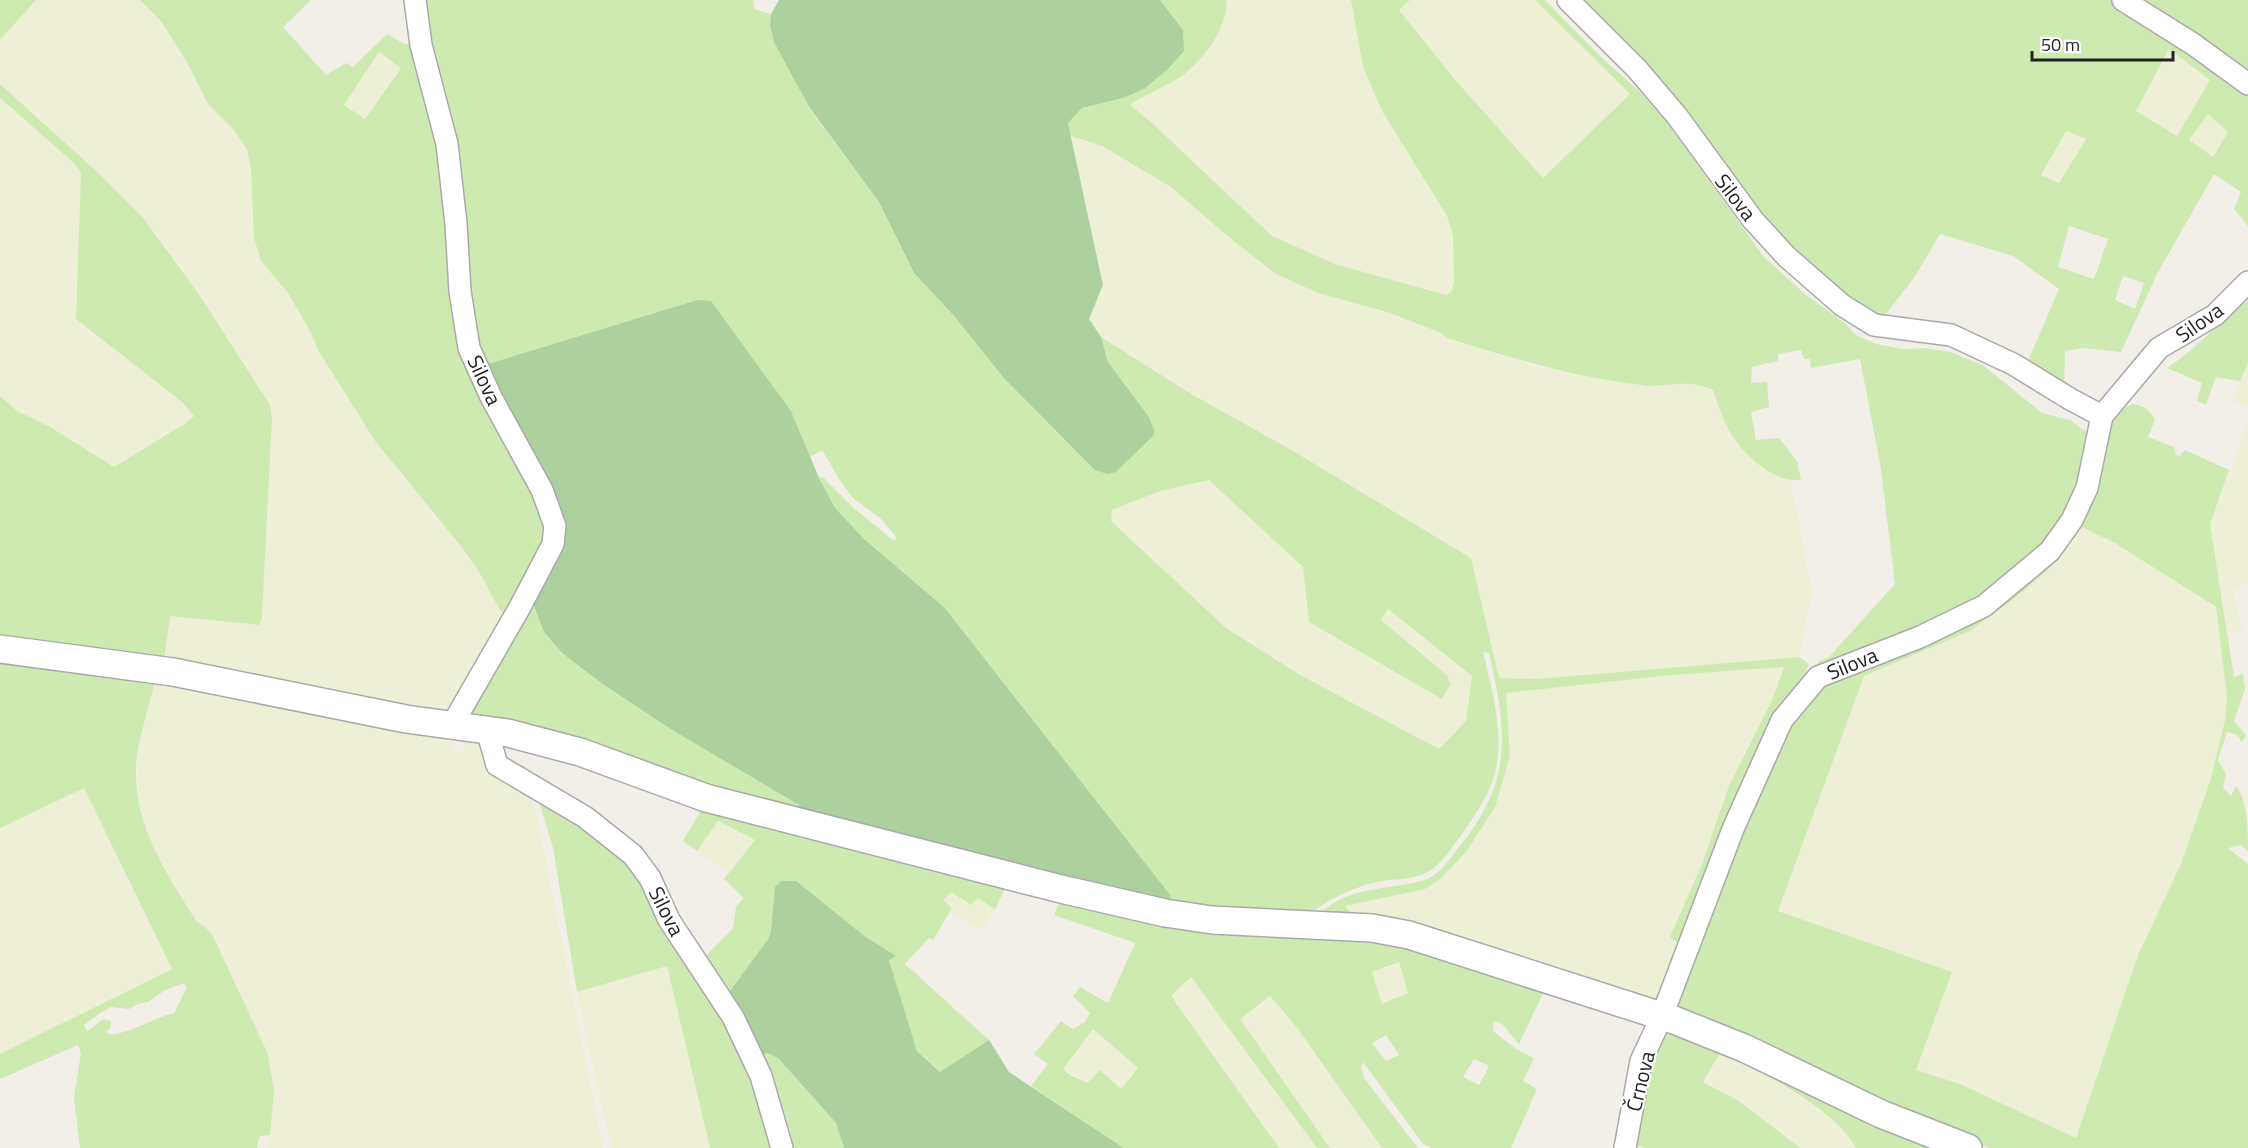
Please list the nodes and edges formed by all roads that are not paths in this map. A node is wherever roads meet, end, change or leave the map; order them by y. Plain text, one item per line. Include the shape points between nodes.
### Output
1 (415, 0) edge
2 (1568, 0) edge
3 (2123, 0) edge
4 (2248, 84) edge
5 (2248, 282) edge
6 (2102, 416) junction
7 (0, 649) edge
8 (452, 725) junction
9 (487, 730) junction
10 (1662, 1016) junction
11 (782, 1148) edge
12 (1625, 1148) edge
13 (1968, 1148) edge

1 - 8 street, Silova via 421,45 447,144 460,291 470,348 491,397 542,490 555,526 553,544
2 - 6 street, Silova via 1637,69 1677,116 1760,228 1842,305 1874,325 1951,335 2013,364
3 - 4 street
5 - 6 street, Silova via 2215,315 2159,348
6 - 10 street, Silova via 2087,488 2072,520 2050,551 1984,606 1920,637 1818,677 1782,720 1733,829
7 - 8 street via 173,672
8 - 9 street
9 - 10 street via 580,752 727,804 1165,913 1212,920 1372,928 1409,935
9 - 11 street, Silova via 497,765 585,817 633,855 650,878 669,920 733,1017 761,1076
10 - 12 street, Črnova via 1641,1061
10 - 13 street via 1744,1048 1881,1114

